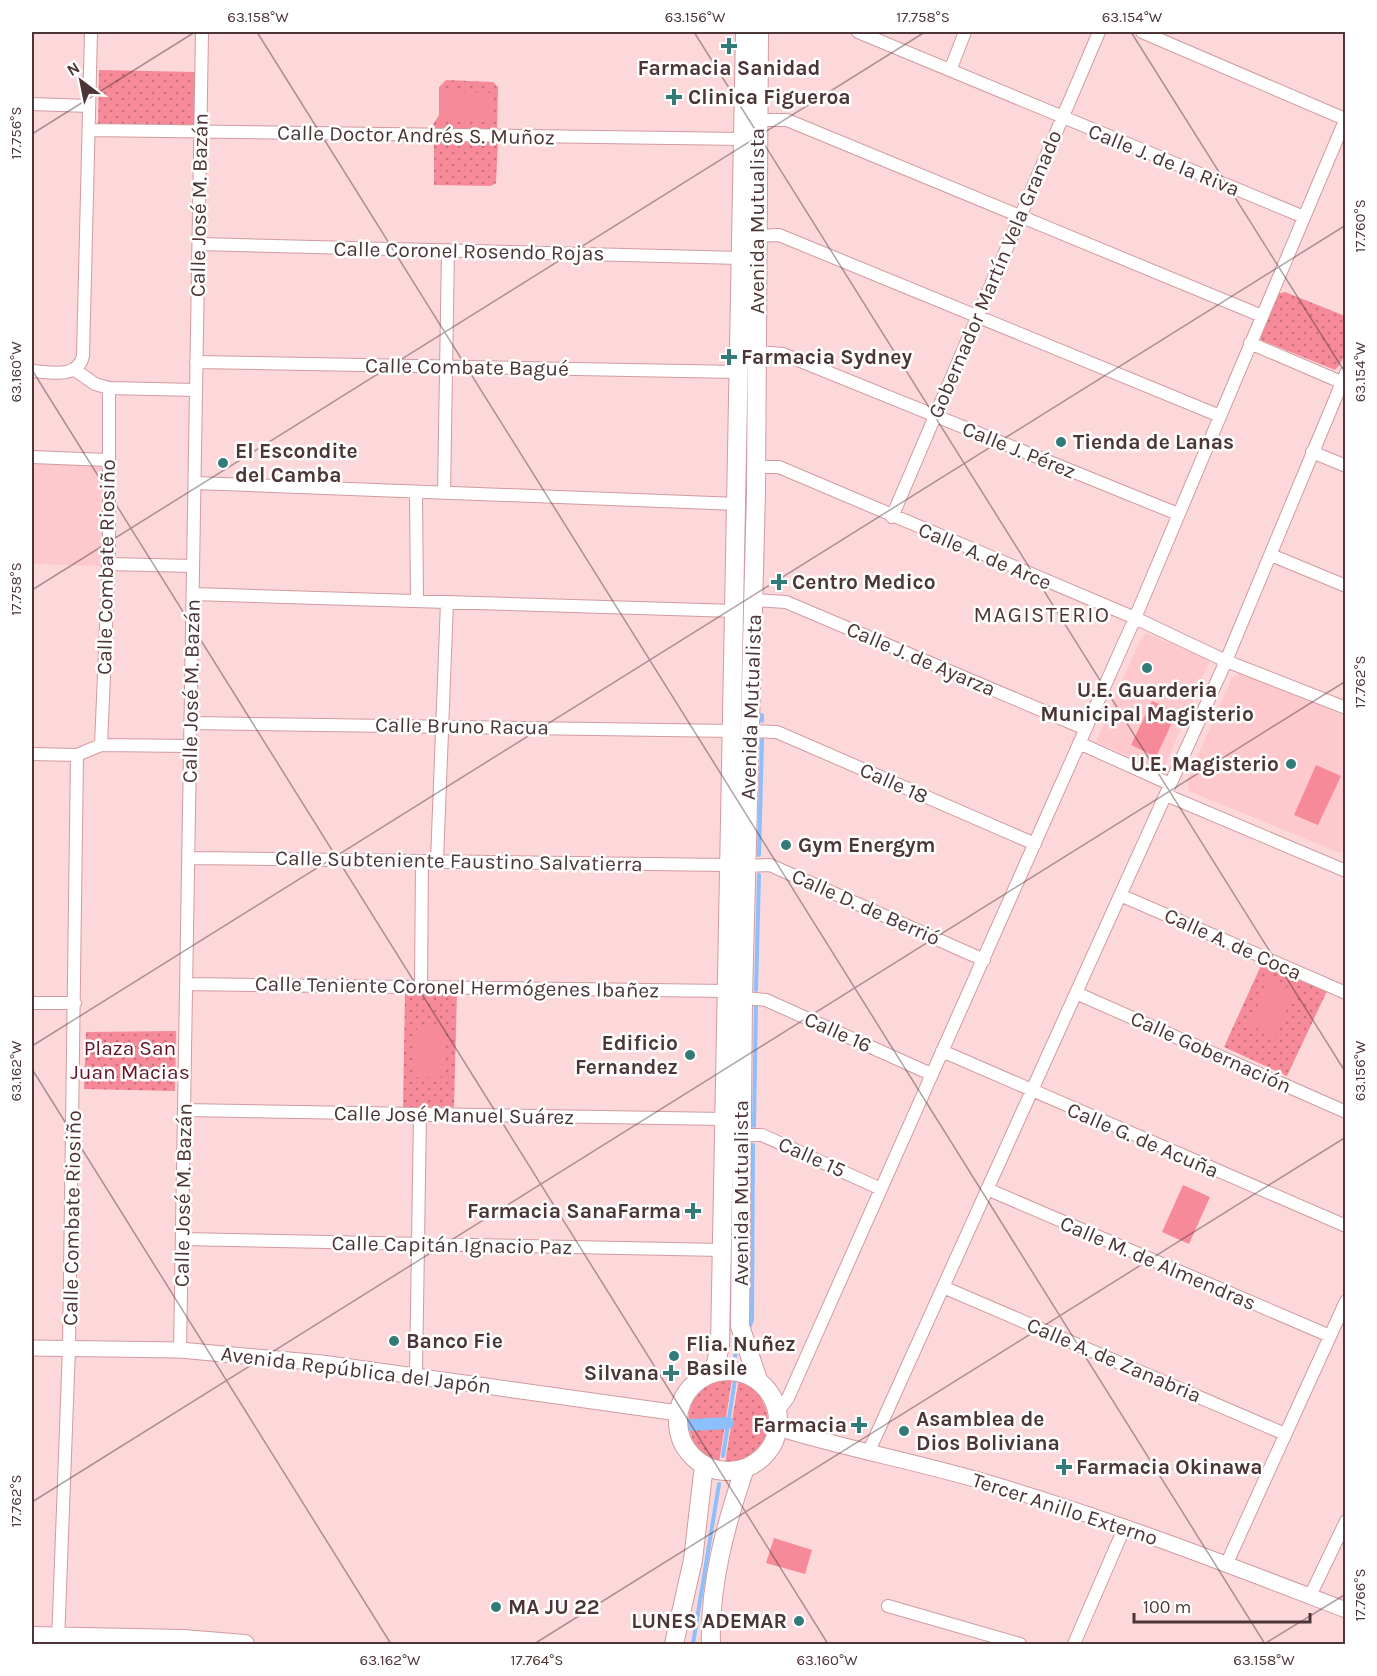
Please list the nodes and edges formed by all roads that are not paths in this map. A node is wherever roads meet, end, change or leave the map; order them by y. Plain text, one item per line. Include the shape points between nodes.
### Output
1 (91, 32) edge
2 (202, 32) edge
3 (743, 32) edge
4 (759, 32) edge
5 (858, 32) edge
6 (965, 32) edge
7 (1099, 32) edge
8 (1142, 32) edge
9 (951, 68) junction
10 (32, 104) edge
11 (89, 106) junction
12 (1062, 118) junction
13 (1345, 118) edge
14 (758, 120) junction
15 (89, 130) junction
16 (200, 132) junction
17 (743, 139) junction
18 (1020, 216) junction
19 (1304, 217) junction
20 (756, 236) junction
21 (199, 244) junction
22 (448, 250) junction
23 (740, 258) junction
24 (978, 314) junction
25 (1262, 316) junction
26 (1250, 344) junction
27 (757, 352) junction
28 (196, 362) junction
29 (446, 366) junction
30 (75, 370) junction
31 (32, 371) edge
32 (738, 372) junction
33 (1343, 377) edge
34 (109, 388) junction
35 (196, 390) junction
36 (935, 416) junction
37 (1220, 416) junction
38 (1312, 452) junction
39 (32, 457) edge
40 (107, 460) junction
41 (1346, 466) edge
42 (757, 467) junction
43 (195, 483) junction
44 (416, 492) junction
45 (444, 493) junction
46 (738, 504) junction
47 (1179, 514) junction
48 (892, 517) junction
49 (737, 536) junction
50 (1271, 555) junction
51 (108, 564) junction
52 (193, 566) junction
53 (1346, 586) edge
54 (193, 594) junction
55 (754, 600) junction
56 (417, 602) junction
57 (447, 602) junction
58 (735, 611) junction
59 (1135, 618) junction
60 (1226, 661) junction
61 (754, 670) junction
62 (1346, 708) edge
63 (191, 723) junction
64 (443, 726) junction
65 (1086, 729) junction
66 (742, 731) junction
67 (1079, 743) junction
68 (101, 745) junction
69 (190, 746) junction
70 (32, 754) edge
71 (77, 755) junction
72 (1168, 789) junction
73 (1035, 844) junction
74 (189, 858) junction
75 (422, 861) junction
76 (437, 861) junction
77 (738, 865) junction
78 (1346, 871) edge
79 (1120, 894) junction
80 (984, 960) junction
81 (186, 984) junction
82 (421, 987) junction
83 (1076, 993) junction
84 (1346, 993) edge
85 (735, 995) junction
86 (32, 1003) edge
87 (75, 1003) junction
88 (942, 1051) junction
89 (931, 1074) junction
90 (1030, 1091) junction
91 (184, 1110) junction
92 (1346, 1112) edge
93 (420, 1114) junction
94 (724, 1119) junction
95 (741, 1135) junction
96 (881, 1188) junction
97 (987, 1189) junction
98 (1346, 1226) edge
99 (182, 1239) junction
100 (418, 1244) junction
101 (722, 1250) junction
102 (943, 1287) junction
103 (1346, 1301) edge
104 (1330, 1336) junction
105 (32, 1348) edge
106 (69, 1348) junction
107 (180, 1350) junction
108 (714, 1372) junction
109 (416, 1374) junction
110 (758, 1380) junction
111 (678, 1413) junction
112 (778, 1420) junction
113 (1285, 1434) junction
114 (869, 1451) junction
115 (704, 1465) junction
116 (745, 1468) junction
117 (1346, 1521) edge
118 (1125, 1526) junction
119 (1226, 1564) junction
120 (1310, 1596) junction
121 (888, 1606) dead end
122 (1346, 1610) edge
123 (32, 1636) edge
124 (58, 1640) edge
125 (245, 1644) edge
126 (674, 1644) edge
127 (711, 1644) edge
128 (1020, 1644) edge
129 (1074, 1644) edge

1 - 11 street
2 - 16 street, Calle José M. Bazán
3 - 17 main road, Avenida Mutualista
4 - 14 main road, Avenida Mutualista
5 - 9 street, Calle J. de la Riva
6 - 9 street
7 - 12 street, Gobernador Martín Vela Granado
8 - 13 street
9 - 12 street, Calle J. de la Riva
10 - 11 street
11 - 15 street
12 - 18 street, Gobernador Martín Vela Granado
12 - 19 street, Calle J. de la Riva
13 - 19 street
14 - 18 street via 787,120
14 - 20 main road, Avenida Mutualista
15 - 16 street, Calle Doctor Andrés S. Muñoz
15 - 30 street via 83,356
16 - 17 street, Calle Doctor Andrés S. Muñoz
16 - 21 street, Calle José M. Bazán
17 - 23 main road, Avenida Mutualista
18 - 24 street, Gobernador Martín Vela Granado
18 - 25 street
19 - 25 street
20 - 24 street via 779,235
20 - 27 main road, Avenida Mutualista
21 - 22 street, Calle Coronel Rosendo Rojas
21 - 28 street, Calle José M. Bazán
22 - 23 street, Calle Coronel Rosendo Rojas
22 - 29 street
23 - 32 main road, Avenida Mutualista
24 - 36 street, Gobernador Martín Vela Granado
24 - 37 street
25 - 26 street
26 - 33 street
26 - 37 street
27 - 36 street, Calle J. Pérez via 783,354
27 - 42 main road, Avenida Mutualista
28 - 29 street, Calle Combate Bagué
28 - 35 street, Calle José M. Bazán
29 - 32 street, Calle Combate Bagué
29 - 45 street
30 - 31 street
30 - 34 street via 95,384
32 - 46 main road, Avenida Mutualista
33 - 38 street
34 - 35 street
34 - 40 street, Calle Combate Riosiño
35 - 43 street, Calle José M. Bazán
36 - 47 street, Calle J. Pérez
36 - 48 street, Gobernador Martín Vela Granado
37 - 47 street
38 - 41 street
38 - 50 street
39 - 40 street
40 - 51 street, Calle Combate Riosiño
42 - 48 street, Calle A. de Arce via 779,467
42 - 55 main road, Avenida Mutualista
43 - 44 street
43 - 52 street, Calle José M. Bazán
44 - 45 street
44 - 56 street
45 - 46 street
46 - 49 main road, Avenida Mutualista
47 - 59 street
48 - 59 street, Calle A. de Arce
49 - 55 main road via 744,547 742,584
49 - 58 main road, Avenida Mutualista
50 - 53 street
50 - 60 street
51 - 52 street
51 - 68 street, Calle Combate Riosiño
52 - 54 street, Calle José M. Bazán
54 - 56 street
54 - 63 street, Calle José M. Bazán
55 - 61 main road, Avenida Mutualista
55 - 65 street, Calle J. de Ayarza via 786,602
56 - 57 street
57 - 58 street
57 - 64 street
58 - 61 main road via 744,620 745,659
58 - 66 main road, Avenida Mutualista
59 - 60 street, Calle A. de Arce
59 - 65 street
60 - 62 street, Calle A. de Arce
60 - 72 street
61 - 66 main road, Avenida Mutualista
63 - 64 street, Calle Bruno Racua
63 - 69 street, Calle José M. Bazán
64 - 66 street, Calle Bruno Racua
64 - 76 street
65 - 67 street
66 - 73 street, Calle 18 via 777,732
66 - 77 main road, Avenida Mutualista
67 - 72 street
67 - 73 street
68 - 69 street
68 - 71 street
69 - 74 street, Calle José M. Bazán
70 - 71 street
71 - 87 street, Calle Combate Riosiño
72 - 78 street
72 - 79 street
73 - 80 street
74 - 75 street, Calle Subteniente Faustino Salvatierra
74 - 81 street, Calle José M. Bazán
75 - 76 street, Calle Subteniente Faustino Salvatierra
75 - 82 street
76 - 77 street, Calle Subteniente Faustino Salvatierra
77 - 80 street, Calle D. de Berrió via 770,865
77 - 85 main road, Avenida Mutualista
79 - 83 street
79 - 84 street, Calle A. de Coca
80 - 88 street
81 - 82 street, Calle Teniente Coronel Hermógenes Ibañez
81 - 91 street, Calle José M. Bazán
82 - 85 street, Calle Teniente Coronel Hermógenes Ibañez
83 - 90 street
83 - 92 street, Calle Gobernación
85 - 89 street, Calle 16 via 766,1000
85 - 94 main road, Avenida Mutualista
85 - 95 main road, Avenida Mutualista
86 - 87 street
87 - 106 street, Calle Combate Riosiño
88 - 89 street
88 - 90 street, Calle G. de Acuña
89 - 96 street
90 - 97 street
90 - 98 street, Calle G. de Acuña
91 - 93 street, Calle José Manuel Suárez
91 - 99 street, Calle José M. Bazán
93 - 94 street, Calle José Manuel Suárez
93 - 100 street
94 - 101 main road, Avenida Mutualista
95 - 96 street, Calle 15 via 762,1135
95 - 110 main road, Avenida Mutualista via 740,1326
96 - 112 street
97 - 102 street
97 - 104 street, Calle M. de Almendras
99 - 100 street, Calle Capitán Ignacio Paz
99 - 107 street, Calle José M. Bazán
100 - 101 street, Calle Capitán Ignacio Paz
100 - 109 street
101 - 108 main road, Avenida Mutualista via 720,1346
102 - 113 street, Calle A. de Zanabria
102 - 114 street
103 - 104 street
104 - 113 street
105 - 106 street, Avenida República del Japón
106 - 107 street, Avenida República del Japón
106 - 124 street, Calle Combate Riosiño
107 - 109 street, Avenida República del Japón
108 - 110 main road via 730,1370
108 - 111 main road via 690,1387
109 - 111 street, Avenida República del Japón
110 - 112 main road via 767,1388
111 - 115 main road via 683,1444
112 - 114 street, Tercer Anillo Externo via 834,1445
112 - 116 main road via 767,1453
113 - 119 street
114 - 118 street, Tercer Anillo Externo
115 - 116 main road via 717,1470
115 - 126 main road via 693,1560
116 - 127 main road via 727,1522
117 - 120 street
118 - 119 street, Tercer Anillo Externo
118 - 129 street
119 - 120 street, Tercer Anillo Externo
120 - 122 street, Tercer Anillo Externo
121 - 128 street
123 - 124 main road
124 - 125 main road

